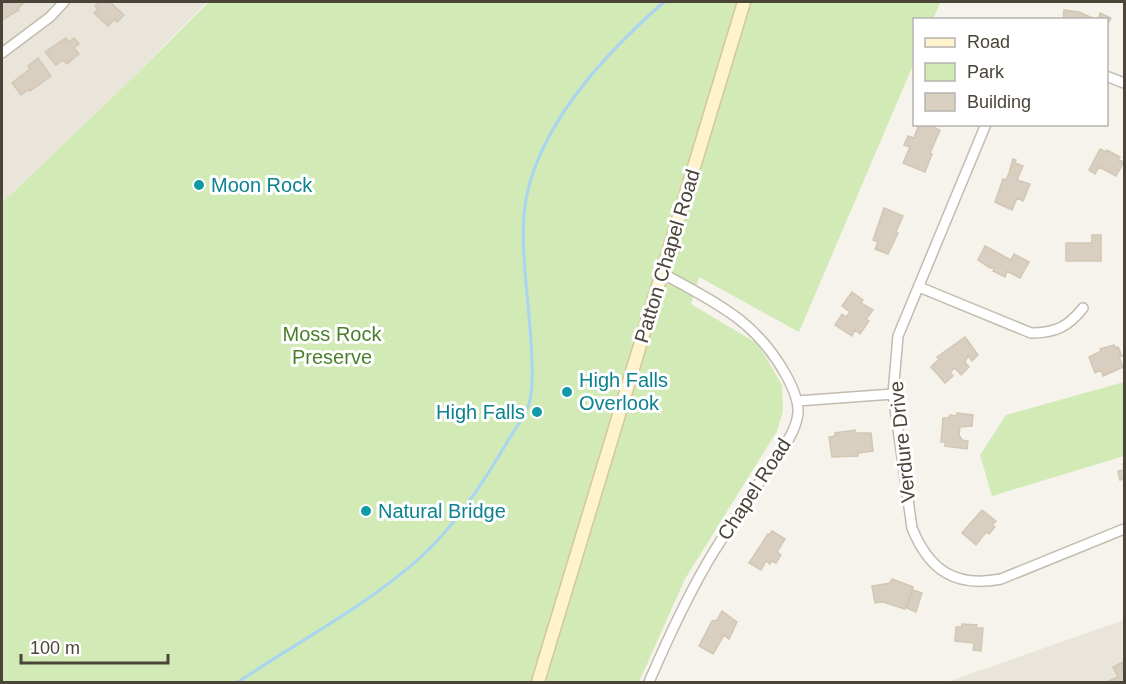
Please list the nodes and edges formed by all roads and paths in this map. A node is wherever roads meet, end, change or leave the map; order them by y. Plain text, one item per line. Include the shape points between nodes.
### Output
1 (64, 2) edge
2 (744, 2) edge
3 (2, 53) edge
4 (1108, 76) edge
5 (1125, 83) edge
6 (985, 126) edge
7 (662, 273) junction
8 (919, 287) junction
9 (1083, 308) dead end
10 (893, 394) junction
11 (797, 401) junction
12 (1125, 529) edge
13 (538, 682) edge
14 (648, 682) edge

1 - 3 street
2 - 7 street, Patton Chapel Road
4 - 5 street
6 - 8 street, Verdure Drive
7 - 11 street via 751,327 778,361
7 - 13 street, Patton Chapel Road
8 - 9 street via 1031,333 1057,329 1073,321
8 - 10 street, Verdure Drive via 898,336
10 - 11 street
10 - 12 street, Verdure Drive via 912,528 919,547 938,569 961,580 983,583
11 - 14 street, Chapel Road via 798,413 788,440 696,582

